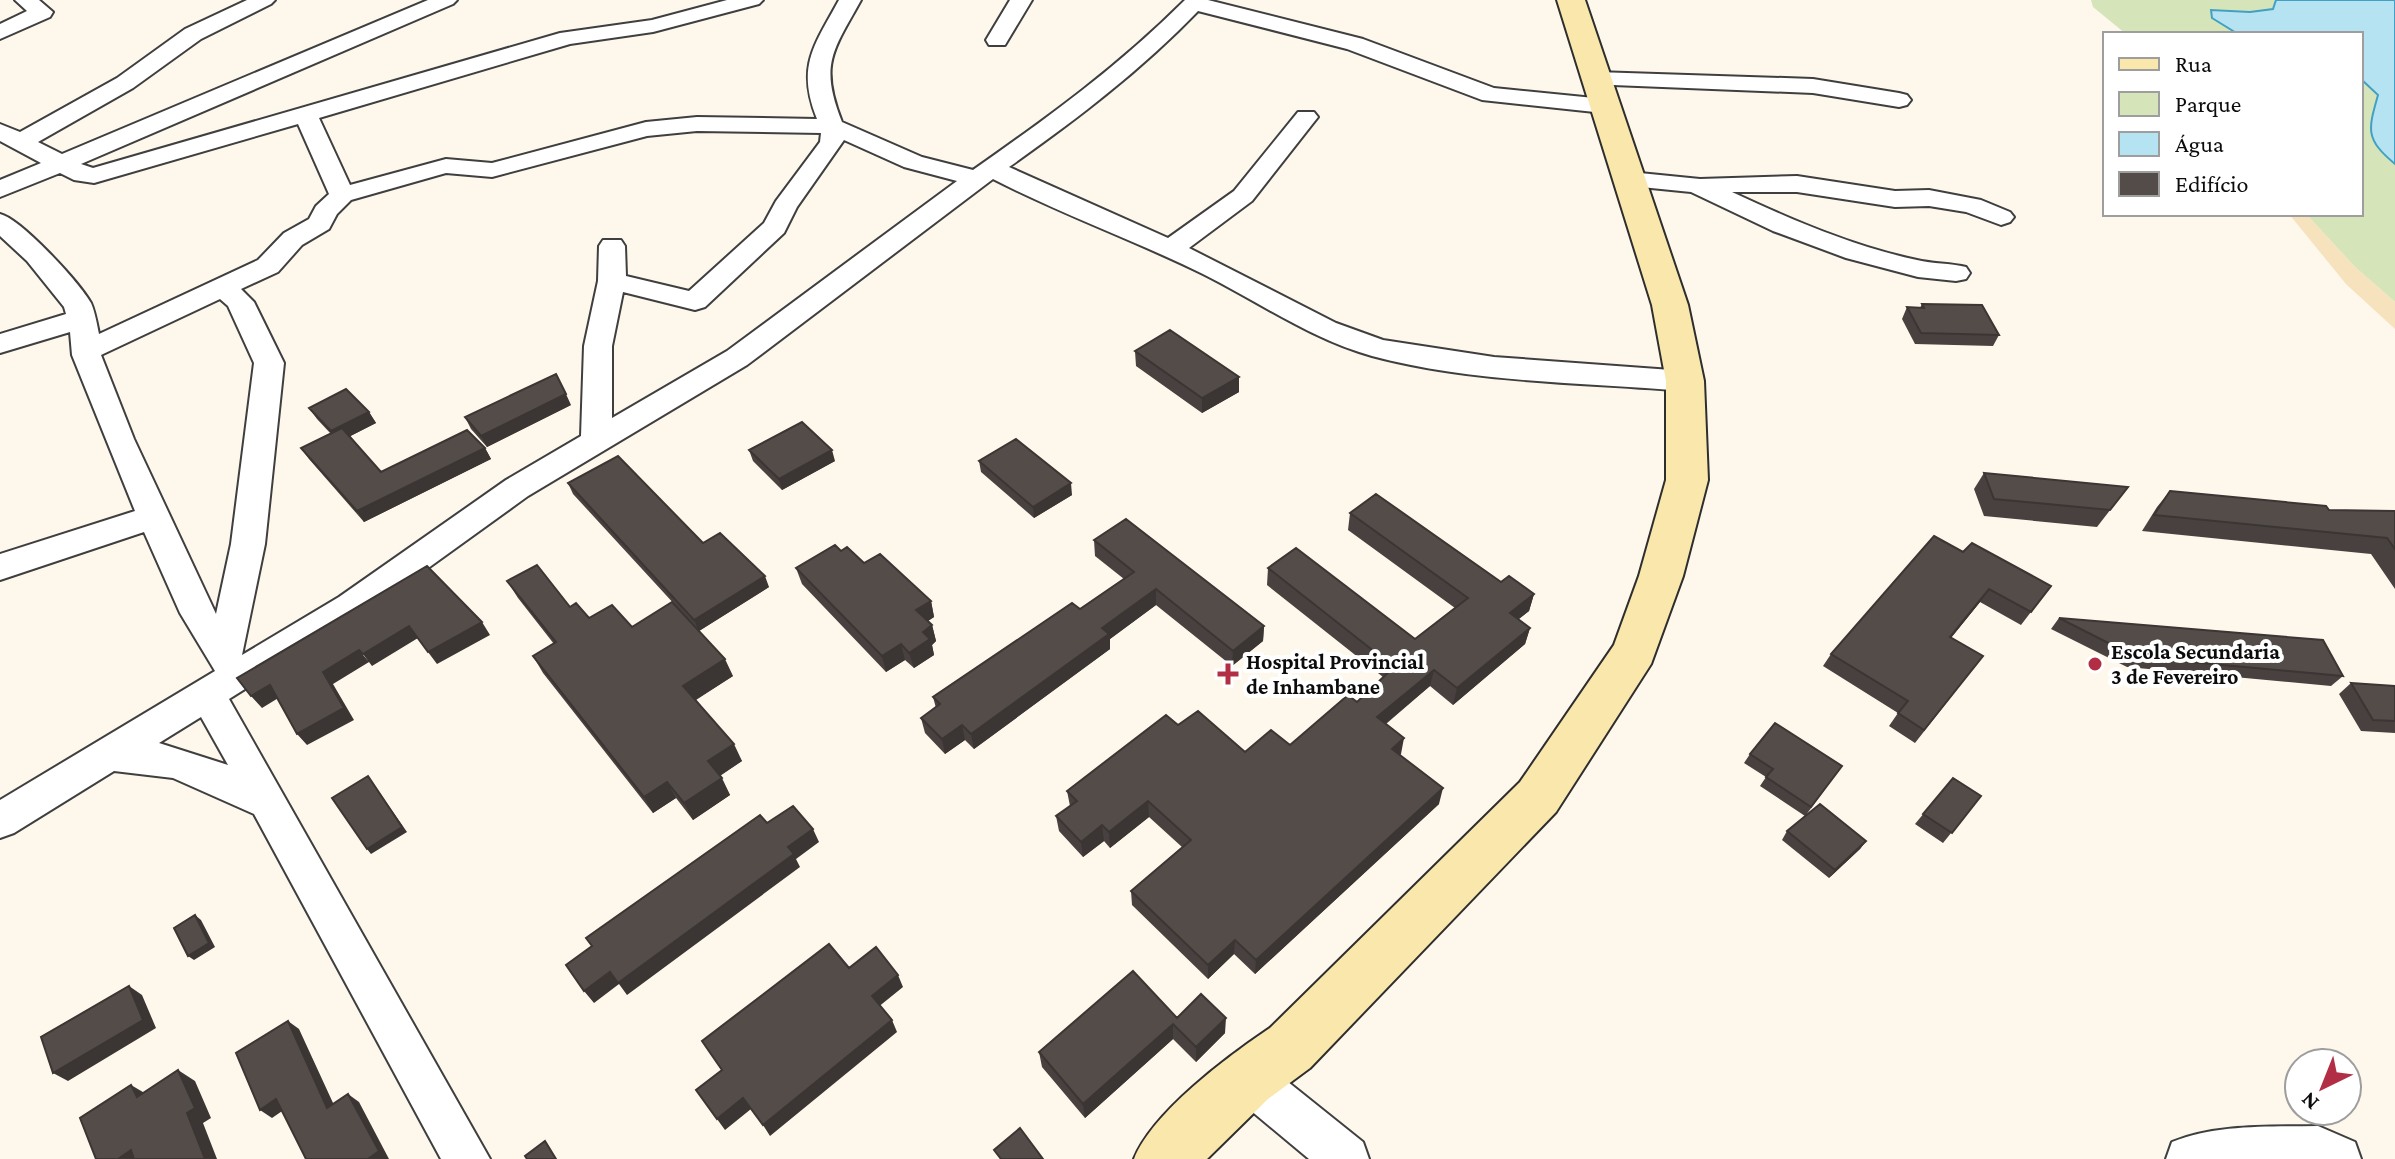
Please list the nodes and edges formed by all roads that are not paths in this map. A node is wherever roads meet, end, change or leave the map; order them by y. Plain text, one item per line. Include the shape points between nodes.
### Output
1 (26, 0) edge
2 (264, 0) edge
3 (446, 0) edge
4 (752, 0) edge
5 (850, 0) edge
6 (1021, 0) edge
7 (1571, 0) edge
8 (1195, 2) edge
9 (0, 32) edge
10 (997, 40) dead end
11 (1600, 92) junction
12 (1899, 100) dead end
13 (305, 115) junction
14 (1306, 117) dead end
15 (832, 126) junction
16 (10, 137) edge
17 (59, 162) junction
18 (985, 173) junction
19 (1630, 180) junction
20 (1696, 185) junction
21 (0, 189) edge
22 (342, 195) junction
23 (2001, 217) dead end
24 (0, 222) edge
25 (612, 246) dead end
26 (1170, 249) junction
27 (1956, 273) dead end
28 (612, 281) junction
29 (223, 288) junction
30 (81, 319) junction
31 (0, 344) edge
32 (86, 351) junction
33 (1685, 381) junction
34 (596, 442) junction
35 (154, 517) junction
36 (0, 567) edge
37 (223, 676) junction
38 (105, 755) junction
39 (43, 795) junction
40 (267, 802) junction
41 (0, 804) edge
42 (0, 821) edge
43 (1247, 1078) junction
44 (467, 1159) edge
45 (1164, 1159) edge
46 (1346, 1159) edge
47 (2189, 1159) edge
48 (2338, 1159) edge

1 - 9 street via 42,12
2 - 16 street via 193,34 125,83
3 - 17 street
4 - 13 street via 683,20 561,40
5 - 15 street via 820,65 817,88
6 - 10 street
7 - 11 main road
8 - 11 street via 1355,44 1490,95
8 - 18 street via 1091,98
11 - 12 street via 1813,86
11 - 19 main road
13 - 17 street via 94,176
13 - 22 street
14 - 26 street via 1243,196
15 - 18 street via 913,162
15 - 22 street via 665,126 492,170 446,166
15 - 28 street via 832,143 775,227 700,300
16 - 17 street
17 - 21 street
18 - 26 street
18 - 34 street via 737,358
19 - 20 street
19 - 33 main road via 1670,305
20 - 23 street via 1797,184 1895,199 1929,198 1972,205
20 - 27 street via 1855,252
22 - 29 street via 320,223 293,239 268,266
24 - 30 street via 66,288
25 - 28 street
26 - 33 street via 1332,334 1381,349 1456,362
28 - 34 street via 598,346
29 - 32 street
29 - 37 street via 240,302 269,363 248,544
30 - 31 street
30 - 32 street
32 - 35 street
33 - 43 main road via 1687,480 1635,651 1538,797 1290,1048
34 - 37 street via 517,488 351,606
35 - 36 street
35 - 37 street
37 - 38 street
37 - 40 street
38 - 39 street
38 - 40 street via 142,754 177,761
39 - 41 street
39 - 42 street
40 - 44 street
43 - 45 main road
43 - 46 street
47 - 48 street via 2318,1149

